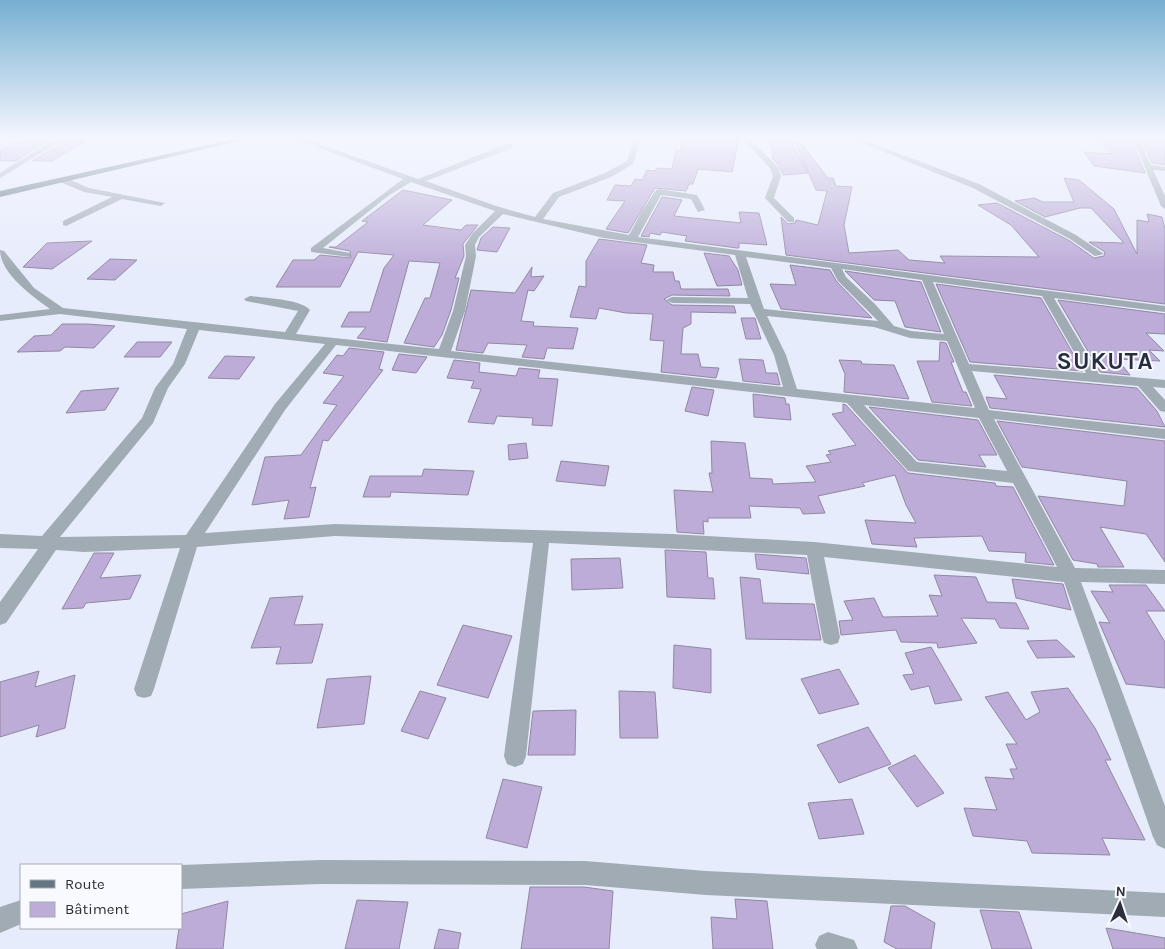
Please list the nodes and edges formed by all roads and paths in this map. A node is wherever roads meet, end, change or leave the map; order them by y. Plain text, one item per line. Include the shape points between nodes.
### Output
1 (48, 183) edge
2 (71, 183) edge
3 (408, 183) edge
4 (424, 183) edge
5 (587, 183) edge
6 (774, 183) edge
7 (969, 183) edge
8 (1155, 183) edge
9 (0, 194) edge
10 (121, 196) junction
11 (161, 203) dead end
12 (1165, 206) edge
13 (501, 210) junction
14 (701, 210) dead end
15 (537, 220) junction
16 (791, 220) dead end
17 (66, 223) dead end
18 (632, 239) junction
19 (0, 253) edge
20 (740, 254) junction
21 (1099, 254) dead end
22 (346, 255) dead end
23 (835, 266) junction
24 (926, 277) junction
25 (1046, 293) junction
26 (250, 299) dead end
27 (672, 300) dead end
28 (756, 307) junction
29 (1165, 309) edge
30 (60, 311) junction
31 (0, 318) edge
32 (194, 326) junction
33 (890, 328) junction
34 (288, 338) junction
35 (954, 338) junction
36 (332, 343) junction
37 (444, 352) junction
38 (965, 367) junction
39 (1096, 378) junction
40 (1143, 384) junction
41 (1165, 384) edge
42 (791, 391) junction
43 (849, 397) junction
44 (1165, 408) edge
45 (984, 414) junction
46 (1165, 434) edge
47 (1018, 478) junction
48 (542, 537) junction
49 (0, 541) edge
50 (191, 541) junction
51 (49, 543) junction
52 (814, 549) junction
53 (1070, 575) junction
54 (1165, 577) edge
55 (0, 617) edge
56 (831, 637) dead end
57 (144, 688) dead end
58 (515, 756) dead end
59 (1165, 837) edge
60 (182, 877) edge
61 (1165, 905) edge
62 (20, 912) edge
63 (0, 920) edge

1 - 9 main road
2 - 10 street via 87,190
3 - 22 street via 381,197 329,242 314,250
4 - 13 street
5 - 15 street via 556,196
6 - 16 street via 769,198
7 - 21 street
8 - 12 street
10 - 11 street
10 - 17 street
13 - 15 street
13 - 37 street via 470,245 471,256 459,311
14 - 18 street via 694,197 659,192
15 - 18 street
18 - 20 street
19 - 30 street via 30,290
20 - 23 street
20 - 28 street
23 - 24 street
23 - 33 street via 842,279
24 - 25 street
24 - 35 street
25 - 29 street
25 - 39 street
26 - 34 street via 304,310
27 - 28 street
28 - 33 street
28 - 42 street via 780,355
30 - 31 street
30 - 32 street
32 - 34 street
32 - 51 street via 148,420
33 - 35 street via 910,334
34 - 36 street
35 - 38 street
36 - 37 street
36 - 50 street via 280,407
37 - 42 street
38 - 39 street
38 - 45 street
39 - 40 street
40 - 41 street
40 - 44 street
42 - 43 street
43 - 45 street
43 - 47 street via 913,467
45 - 46 street
45 - 47 street
47 - 53 street
48 - 50 street via 335,530
48 - 52 street
48 - 58 street
49 - 51 street
50 - 51 street
50 - 57 street
51 - 55 street
52 - 53 street
52 - 56 street
53 - 54 street
53 - 59 street
60 - 61 street via 320,872 584,873 706,883
62 - 63 street

